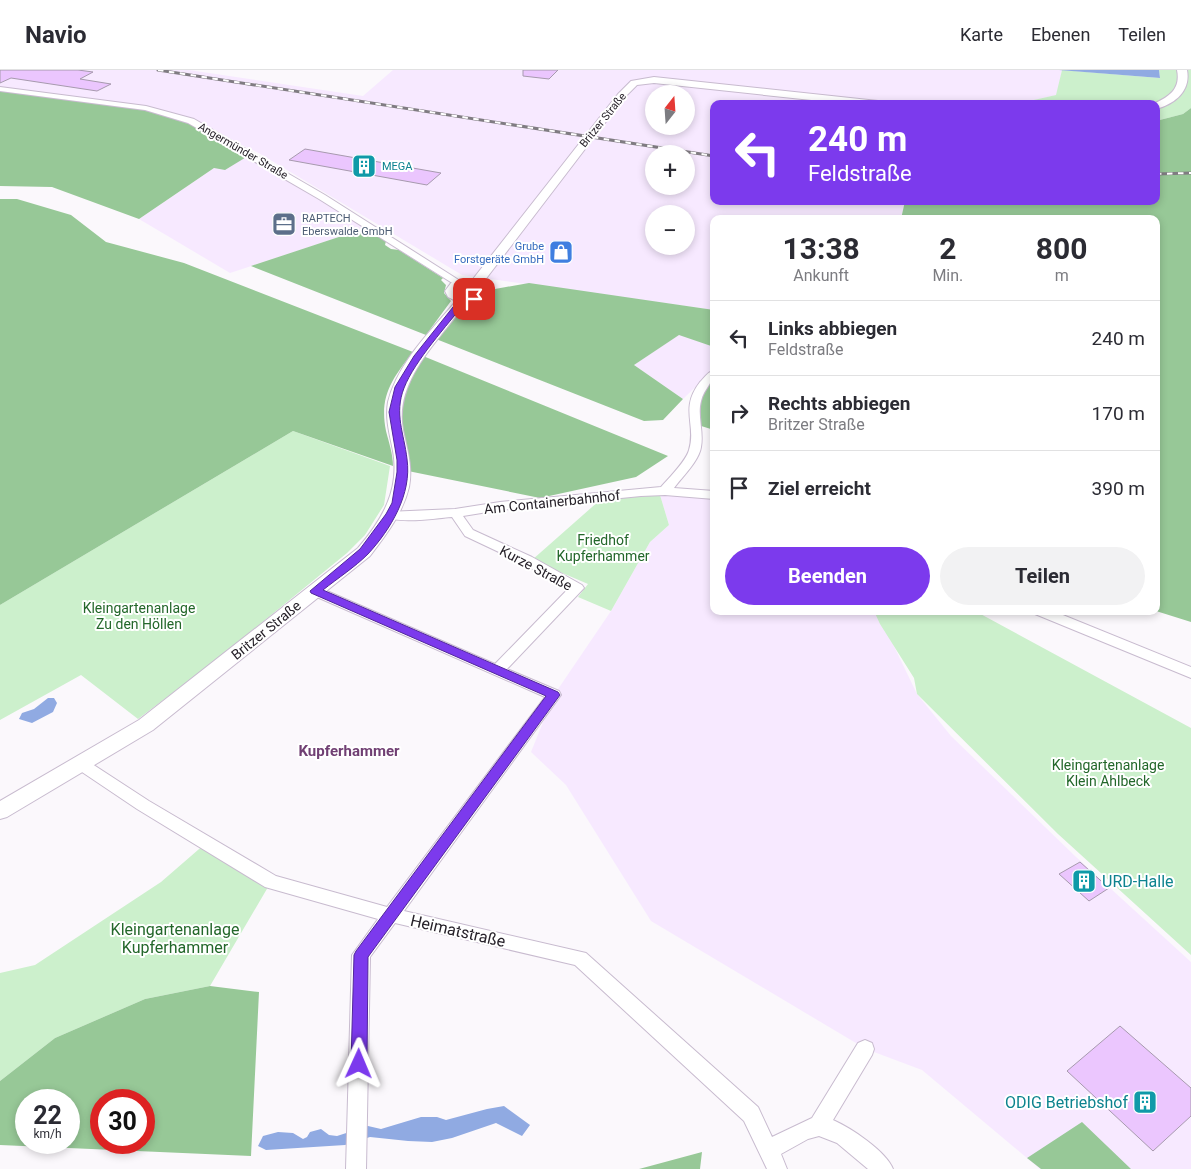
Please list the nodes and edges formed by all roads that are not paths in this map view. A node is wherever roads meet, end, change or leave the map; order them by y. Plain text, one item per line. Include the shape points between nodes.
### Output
1 (1182, 70) edge
2 (0, 89) edge
3 (841, 100) edge
4 (1160, 104) edge
5 (477, 282) junction
6 (460, 284) junction
7 (464, 299) junction
8 (710, 377) edge
9 (665, 491) junction
10 (710, 495) edge
11 (455, 512) junction
12 (391, 515) junction
13 (315, 591) junction
14 (1050, 615) edge
15 (496, 671) junction
16 (1191, 673) edge
17 (81, 764) junction
18 (0, 811) edge
19 (391, 916) junction
20 (865, 1049) dead end
21 (818, 1126) junction
22 (769, 1150) junction
23 (356, 1169) edge
24 (777, 1169) edge
25 (883, 1169) edge

1 - 4 main road via 1184,80 1180,91
2 - 6 street, Angermünder Straße via 146,108 191,121 322,197
3 - 5 main road, Britzer Straße via 654,80 634,83
5 - 6 main road
5 - 7 main road via 486,286 488,292 478,298
6 - 7 main road via 452,288 452,294
7 - 12 main road, Britzer Straße via 417,358 400,387 394,412 402,472 397,503
8 - 9 street via 700,387 693,408 697,446
9 - 10 street, Am Containerbahnhof
9 - 11 street, Am Containerbahnhof
11 - 12 street, Am Containerbahnhof
11 - 15 street, Kurze Straße via 469,532 478,538 577,588
12 - 13 main road, Britzer Straße via 364,552
13 - 15 street
13 - 17 main road, Britzer Straße via 146,725
14 - 16 street
15 - 19 street via 554,695
17 - 18 main road, Britzer Straße
17 - 19 street, Heimatstraße via 271,882
19 - 22 street, Heimatstraße via 580,958 751,1114
19 - 23 street via 361,955
20 - 21 street
21 - 22 street
21 - 25 street via 836,1130
22 - 24 street, Heimatstraße

